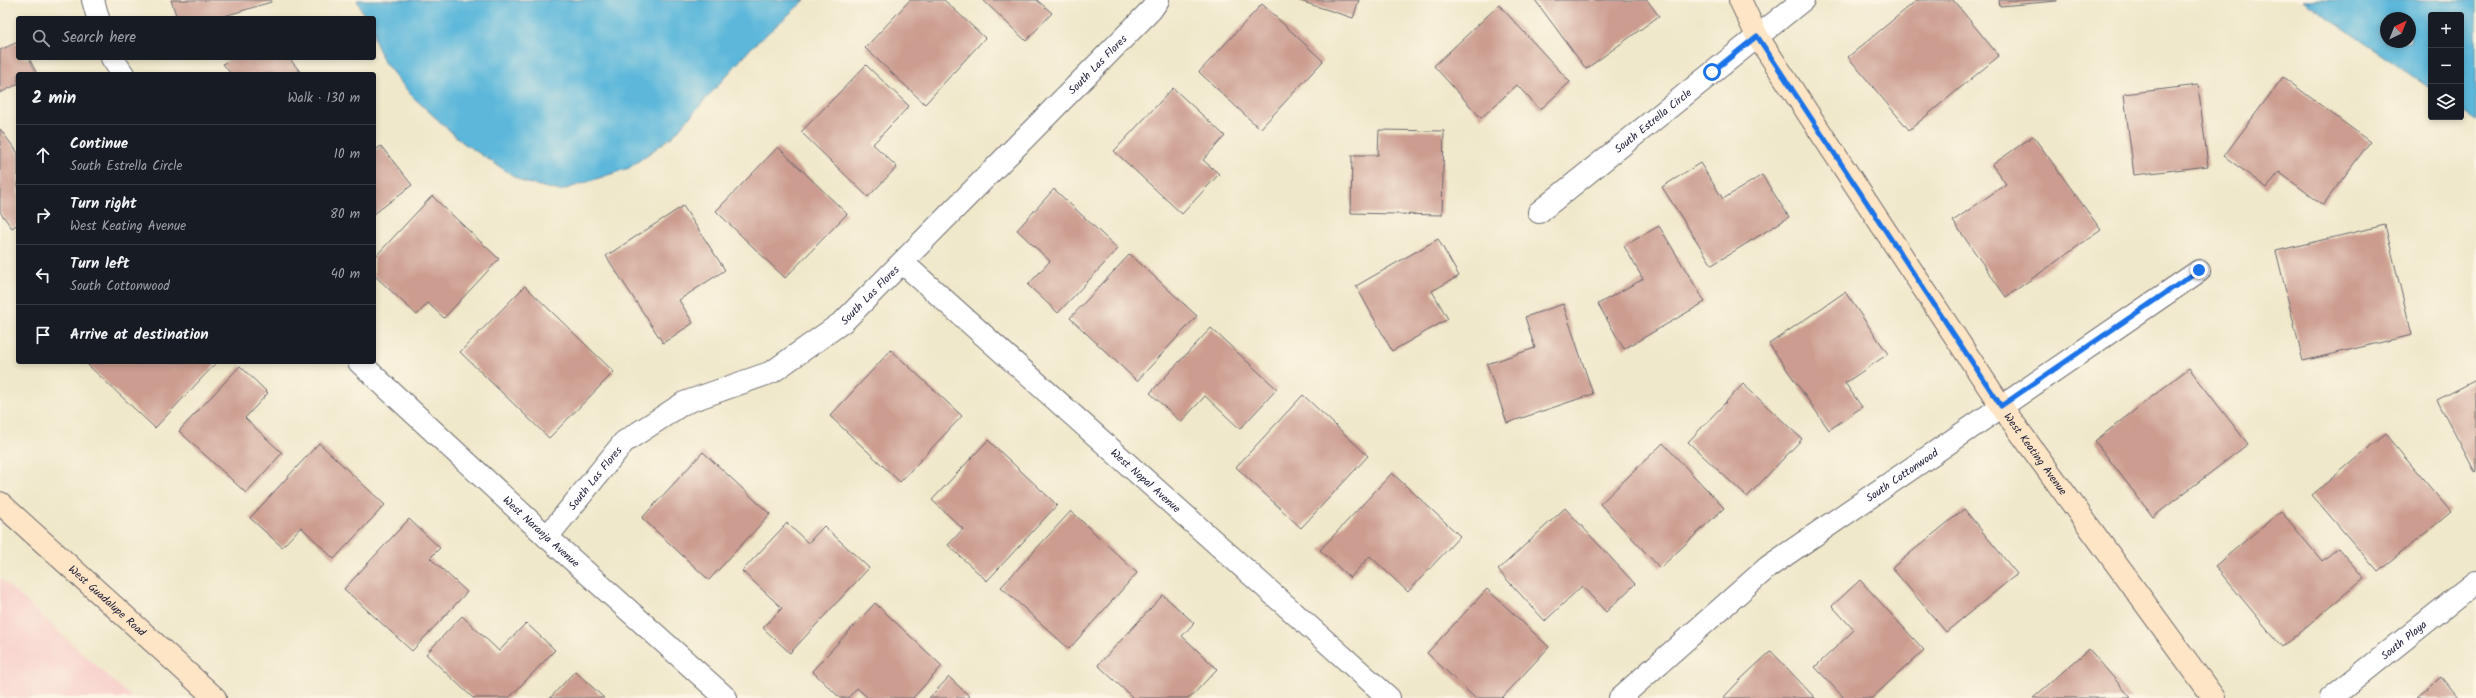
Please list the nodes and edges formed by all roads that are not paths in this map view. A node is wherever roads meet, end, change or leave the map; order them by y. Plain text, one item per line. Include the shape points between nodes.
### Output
1 (93, 0) edge
2 (1158, 0) edge
3 (1740, 0) edge
4 (1803, 0) edge
5 (97, 16) edge
6 (1757, 36) junction
7 (113, 60) edge
8 (122, 72) edge
9 (1540, 212) dead end
10 (903, 264) junction
11 (2199, 270) dead end
12 (361, 364) edge
13 (2001, 406) junction
14 (0, 503) edge
15 (547, 537) junction
16 (2476, 582) edge
17 (215, 698) edge
18 (726, 698) edge
19 (1389, 698) edge
20 (1620, 698) edge
21 (2214, 698) edge
22 (2331, 698) edge

1 - 5 street
2 - 10 street, South Las Flores
3 - 6 street, West Keating Avenue
4 - 6 street, South Estrella Circle
6 - 9 street, South Estrella Circle
6 - 13 street, West Keating Avenue
7 - 8 street
10 - 15 street, South Las Flores via 844,321 772,372 684,403 624,442
10 - 19 street, West Nopal Avenue
11 - 13 street, South Cottonwood
12 - 15 street, West Naranja Avenue
13 - 20 street, South Cottonwood via 1768,567
13 - 21 street, West Keating Avenue
14 - 17 street, West Guadalupe Road
15 - 18 street, West Naranja Avenue
16 - 22 street, South Playa

